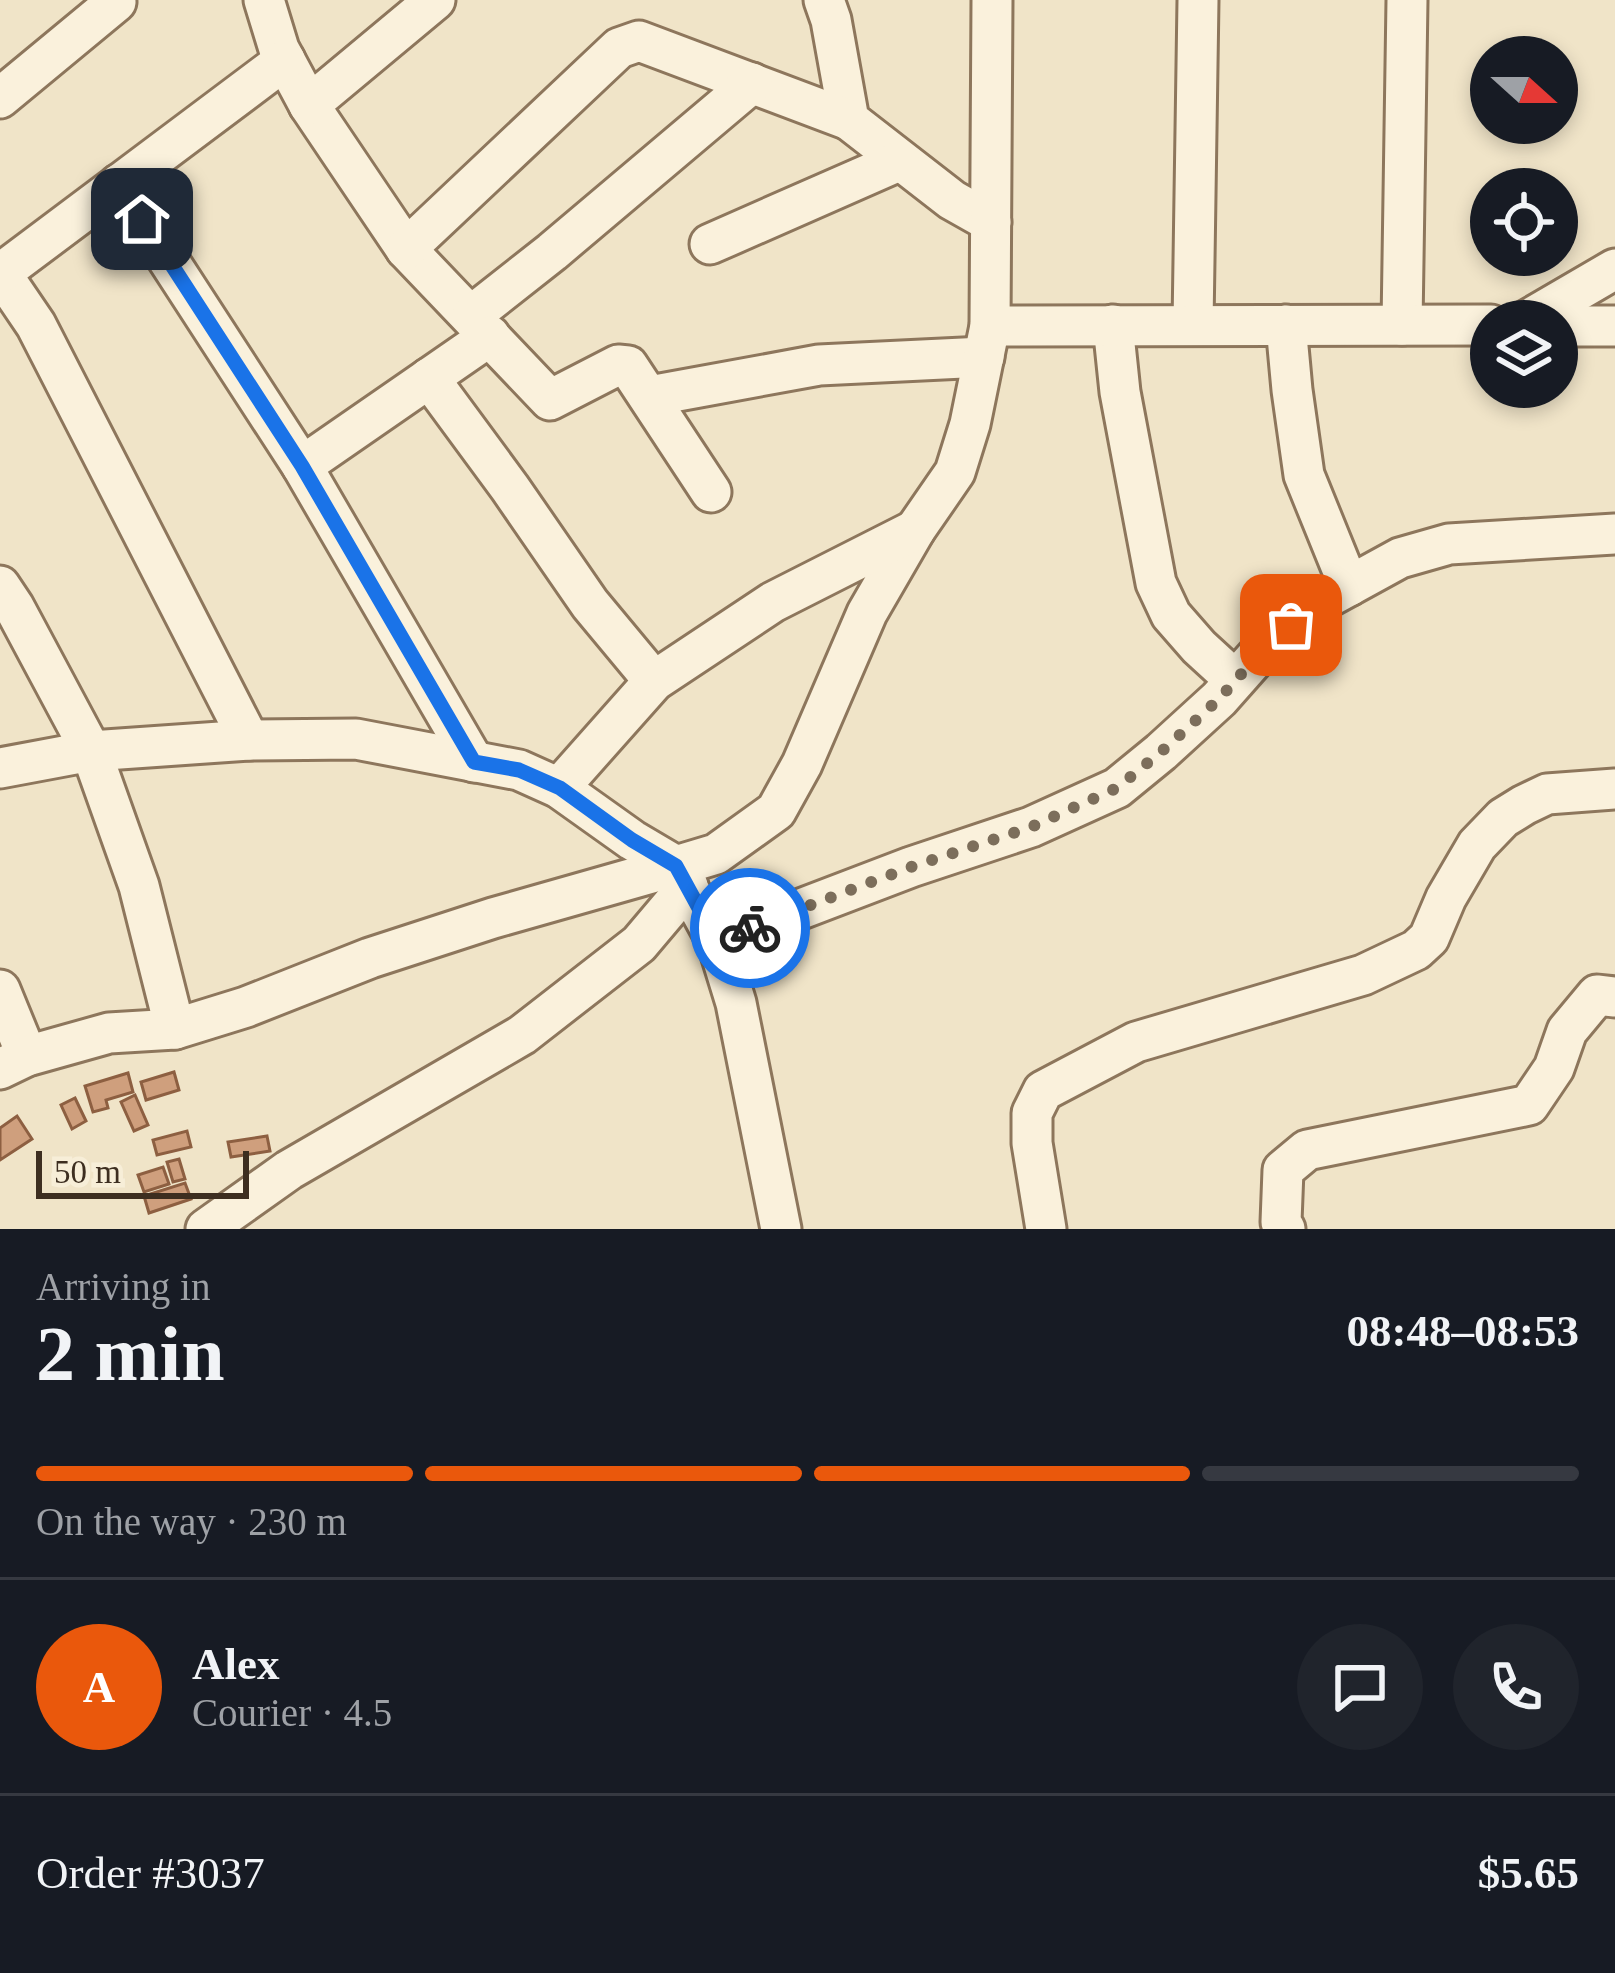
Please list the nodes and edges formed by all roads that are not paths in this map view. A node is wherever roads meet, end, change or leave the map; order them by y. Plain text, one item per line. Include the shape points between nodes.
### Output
1 (264, 0) edge
2 (435, 0) edge
3 (824, 0) edge
4 (992, 0) edge
5 (1198, 0) edge
6 (1407, 0) edge
7 (116, 2) edge
8 (285, 60) junction
9 (752, 83) junction
10 (0, 98) edge
11 (309, 105) junction
12 (849, 119) junction
13 (899, 160) junction
14 (119, 184) junction
15 (991, 221) junction
16 (710, 244) dead end
17 (406, 249) junction
18 (1615, 268) edge
19 (0, 272) edge
20 (1561, 300) edge
21 (1113, 325) junction
22 (1193, 325) junction
23 (1286, 325) junction
24 (1402, 325) junction
25 (481, 326) junction
26 (1470, 326) edge
27 (1578, 326) edge
28 (1615, 326) edge
29 (987, 341) junction
30 (429, 378) junction
31 (650, 396) junction
32 (302, 466) junction
33 (711, 492) dead end
34 (915, 530) junction
35 (1615, 534) edge
36 (0, 586) edge
37 (1349, 586) junction
38 (1235, 680) junction
39 (654, 681) junction
40 (249, 740) junction
41 (91, 751) junction
42 (474, 762) junction
43 (0, 768) edge
44 (560, 788) junction
45 (1615, 789) edge
46 (682, 876) junction
47 (717, 941) junction
48 (0, 990) edge
49 (1615, 997) edge
50 (175, 1029) junction
51 (14, 1062) edge
52 (206, 1229) edge
53 (781, 1229) edge
54 (1046, 1229) edge
55 (1285, 1229) edge

1 - 8 street
2 - 11 street
3 - 12 street
4 - 15 street
5 - 22 street
6 - 24 street
7 - 10 street
8 - 11 street
8 - 14 street
9 - 12 street
9 - 17 street via 639,41 620,48
9 - 25 street via 552,252
11 - 17 street
12 - 13 street
13 - 15 street
13 - 16 street
14 - 19 street
14 - 32 street
15 - 29 street
17 - 25 street
18 - 20 street
19 - 40 street via 36,325
21 - 22 street
21 - 29 street
21 - 38 street via 1156,583 1171,615
22 - 23 street
23 - 24 street
23 - 37 street via 1304,475
24 - 26 street
25 - 30 street
25 - 31 street via 550,400 623,364
27 - 28 street
29 - 31 street
29 - 34 street via 955,472
30 - 32 street
30 - 39 street
31 - 33 street
32 - 42 street
34 - 39 street via 773,602
34 - 46 street via 776,811
35 - 37 street via 1449,544 1400,558
36 - 41 street
37 - 38 street via 1316,604
38 - 47 street via 1117,788
39 - 44 street
40 - 41 street
40 - 42 street via 356,739
41 - 43 street
41 - 50 street via 139,886
42 - 44 street
44 - 46 street
45 - 54 street via 1547,794 1503,818 1477,845 1416,950 1364,975 1136,1042 1043,1091 1032,1113
46 - 47 street
46 - 50 street via 493,918
46 - 52 street via 639,944 522,1035 289,1170
47 - 53 street
48 - 51 street
49 - 55 street via 1597,995 1567,1031 1529,1105 1307,1150 1283,1170
50 - 51 street via 109,1033

